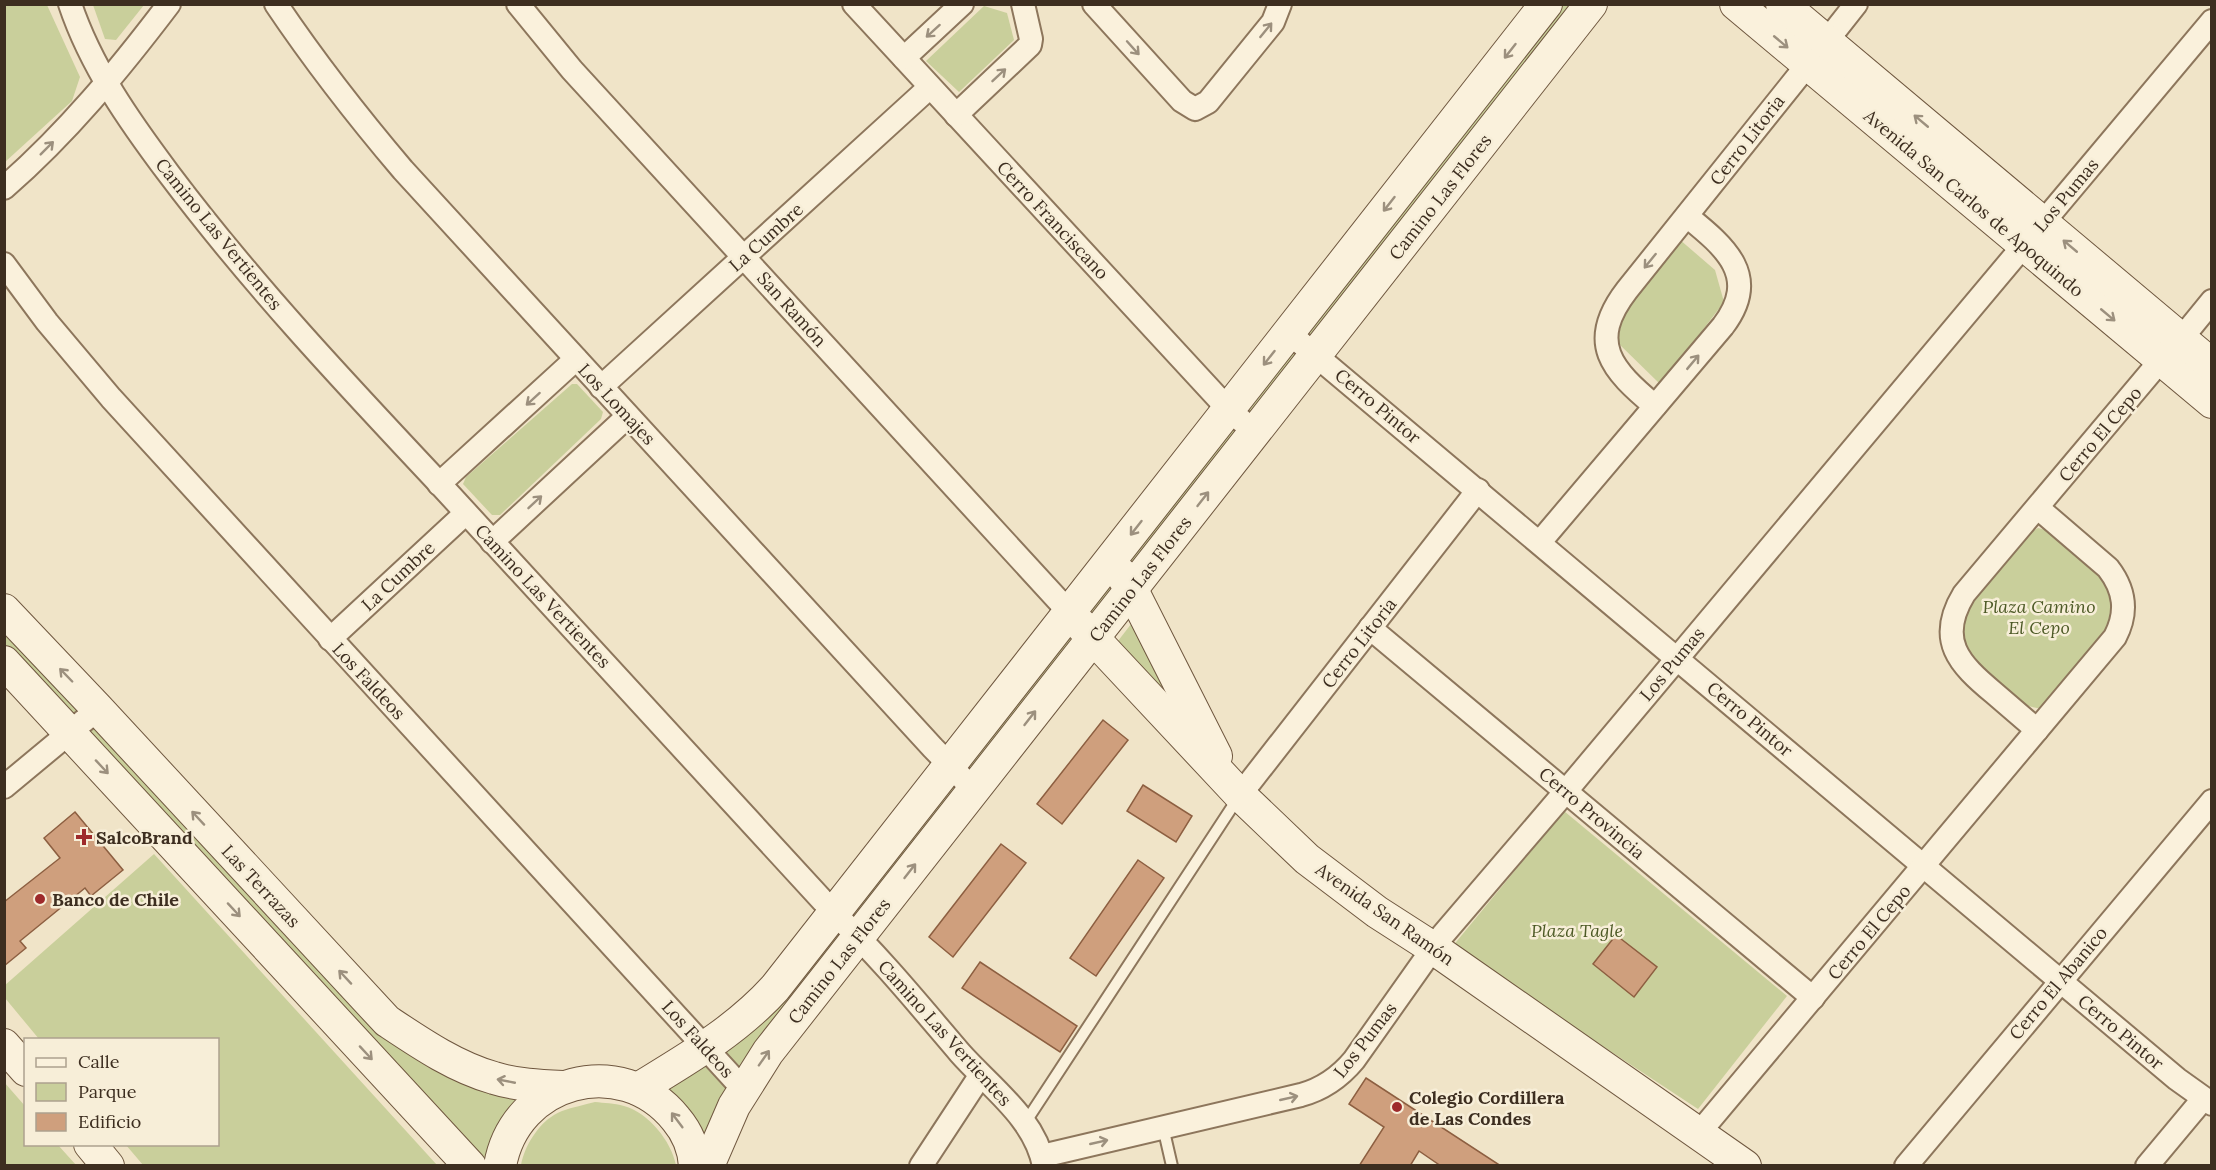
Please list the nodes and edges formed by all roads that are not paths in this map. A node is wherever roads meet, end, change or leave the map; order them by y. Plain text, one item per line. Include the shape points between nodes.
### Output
1 (70, 4) edge
2 (169, 4) edge
3 (276, 4) edge
4 (518, 4) edge
5 (854, 4) edge
6 (962, 4) edge
7 (1023, 4) edge
8 (1094, 4) edge
9 (1280, 4) edge
10 (1546, 4) edge
11 (1591, 4) edge
12 (1736, 4) edge
13 (1782, 4) edge
14 (1856, 4) edge
15 (2211, 21) edge
16 (1817, 53) junction
17 (904, 58) junction
18 (107, 84) junction
19 (930, 87) junction
20 (956, 115) junction
21 (4, 188) edge
22 (1687, 216) junction
23 (2033, 234) junction
24 (744, 256) junction
25 (4, 264) edge
26 (2211, 302) edge
27 (1289, 333) junction
28 (2171, 350) junction
29 (1316, 355) junction
30 (576, 359) junction
31 (2211, 365) edge
32 (601, 387) junction
33 (2211, 402) edge
34 (1655, 406) junction
35 (1229, 410) junction
36 (628, 416) junction
37 (1255, 432) junction
38 (439, 484) junction
39 (1478, 490) junction
40 (2038, 508) junction
41 (466, 513) junction
42 (492, 542) junction
43 (1540, 542) junction
44 (1111, 559) junction
45 (1132, 590) junction
46 (4, 610) edge
47 (1069, 612) junction
48 (1370, 628) junction
49 (330, 639) junction
50 (1094, 639) junction
51 (1678, 658) junction
52 (4, 662) edge
53 (98, 709) junction
54 (2037, 730) junction
55 (70, 732) junction
56 (950, 766) junction
57 (4, 787) edge
58 (974, 789) junction
59 (1235, 789) junction
60 (1566, 792) junction
61 (2211, 801) edge
62 (1925, 866) junction
63 (834, 913) junction
64 (296, 924) junction
65 (859, 936) junction
66 (269, 948) junction
67 (1433, 948) junction
68 (2060, 980) junction
69 (1813, 999) junction
70 (4, 1045) edge
71 (706, 1047) junction
72 (24, 1068) edge
73 (980, 1076) junction
74 (564, 1087) junction
75 (638, 1089) junction
76 (744, 1090) junction
77 (2207, 1101) edge
78 (1024, 1123) junction
79 (1163, 1127) junction
80 (1699, 1133) junction
81 (92, 1146) edge
82 (1043, 1161) edge
83 (108, 1166) edge
84 (470, 1166) edge
85 (500, 1166) edge
86 (695, 1166) edge
87 (708, 1166) edge
88 (921, 1166) edge
89 (1172, 1166) edge
90 (1745, 1166) edge
91 (1906, 1166) edge
92 (2147, 1166) edge

1 - 18 street, Camino Las Vertientes
2 - 18 street
3 - 30 street, Los Lomajes via 341,94 403,170
4 - 24 street, San Ramón via 572,70
5 - 17 street, Cerro Franciscano
6 -> 17 street
20 -> 7 street via 1030,45
8 -> 9 street via 1182,101 1196,109 1208,102 1273,22
10 -> 27 street, Camino Las Flores
11 - 29 street, Camino Las Flores
12 -> 16 street, Avenida San Carlos de Apoquindo
13 - 16 street, Avenida San Carlos de Apoquindo
14 - 16 street, Cerro Litoria
15 - 23 street, Los Pumas
16 - 22 street, Cerro Litoria
16 - 23 street, Avenida San Carlos de Apoquindo
17 - 19 street, Cerro Franciscano
21 -> 18 street via 61,135
18 - 38 street, Camino Las Vertientes via 159,161 244,269
19 - 20 street, Cerro Franciscano
19 - 24 street, La Cumbre
20 - 35 street, Cerro Franciscano
22 -> 34 street, Cerro Litoria via 1619,300 1608,324 1608,347 1615,368
34 -> 22 street via 1723,326 1738,298 1737,274 1727,251
23 - 28 street, Avenida San Carlos de Apoquindo
23 - 51 street, Los Pumas
24 - 32 street, La Cumbre
24 - 47 street, San Ramón
25 - 49 street, Los Faldeos via 111,398
26 - 28 street, Cerro El Cepo
27 - 29 street, Cerro Pintor
27 -> 35 street, Camino Las Flores
28 - 31 street, Avenida San Carlos de Apoquindo
28 - 33 street, Avenida San Carlos de Apoquindo
28 - 40 street, Cerro El Cepo
29 - 37 street, Camino Las Flores
29 - 39 street, Cerro Pintor
30 - 32 street, Los Lomajes
30 -> 38 street
32 - 36 street, Los Lomajes
34 - 43 street
35 - 37 street, Cerro Franciscano
35 -> 44 street, Camino Las Flores
42 -> 36 street
36 - 56 street, Los Lomajes
45 -> 37 street, Camino Las Flores
38 - 41 street, Camino Las Vertientes
39 - 43 street, Cerro Pintor
39 - 48 street, Cerro Litoria
40 - 54 street, Cerro El Cepo via 1964,594 1952,628 1954,648 1964,666
40 - 54 street, Cerro El Cepo via 2108,568 2120,586 2124,608 2115,637
41 - 42 street, Camino Las Vertientes
41 - 49 street, La Cumbre
42 - 63 street, Camino Las Vertientes
43 - 51 street, Cerro Pintor
44 - 45 street
44 - 47 street, Camino Las Flores
45 - 50 street, Camino Las Flores
45 - 59 street
53 -> 46 street, Las Terrazas
47 - 50 street, Avenida San Ramón
47 - 56 street, Camino Las Flores
48 - 59 street, Cerro Litoria
48 - 60 street, Cerro Provincia
49 - 71 street, Los Faldeos
58 -> 50 street, Camino Las Flores
50 - 59 street, Avenida San Ramón
51 - 60 street, Los Pumas
51 - 62 street, Cerro Pintor
52 - 55 street, Las Terrazas
53 - 55 street
64 -> 53 street, Las Terrazas
54 - 62 street, Cerro El Cepo
55 - 57 street
55 -> 66 street, Las Terrazas
56 - 58 street, Los Lomajes
56 - 63 street, Camino Las Flores
65 -> 58 street, Camino Las Flores
59 - 67 street, Avenida San Ramón via 1307,860
59 - 78 lane
60 - 67 street, Los Pumas
60 - 69 street, Cerro Provincia
61 - 68 street, Cerro El Abanico
62 - 68 street, Cerro Pintor
62 - 69 street, Cerro El Cepo
63 - 65 street, Camino Las Vertientes
63 - 71 street, Camino Las Flores via 761,1003
64 - 66 street
74 -> 64 street, Las Terrazas via 495,1078 417,1041 387,1021
65 - 73 street, Camino Las Vertientes
76 -> 65 street, Camino Las Flores via 768,1052
66 -> 84 street, Las Terrazas
79 -> 67 street, Los Pumas via 1300,1095 1331,1082 1354,1060
67 - 80 street, Avenida San Ramón
68 - 77 street, Cerro Pintor
68 - 91 street, Cerro El Abanico
69 - 80 street, Cerro El Cepo
70 - 72 street
71 - 75 street, Camino Las Flores
71 - 76 street, Los Faldeos
73 - 78 street, Camino Las Vertientes via 997,1089
73 - 88 street
74 - 75 street via 601,1081
74 - 85 street via 543,1098 523,1116 507,1142
86 -> 75 street via 690,1142 681,1125 655,1098
76 - 87 street, Camino Las Flores
77 - 92 street
78 - 82 street, Camino Las Vertientes
82 -> 79 street, Los Pumas
79 - 89 lane
80 - 90 street, Avenida San Ramón
81 - 83 street

